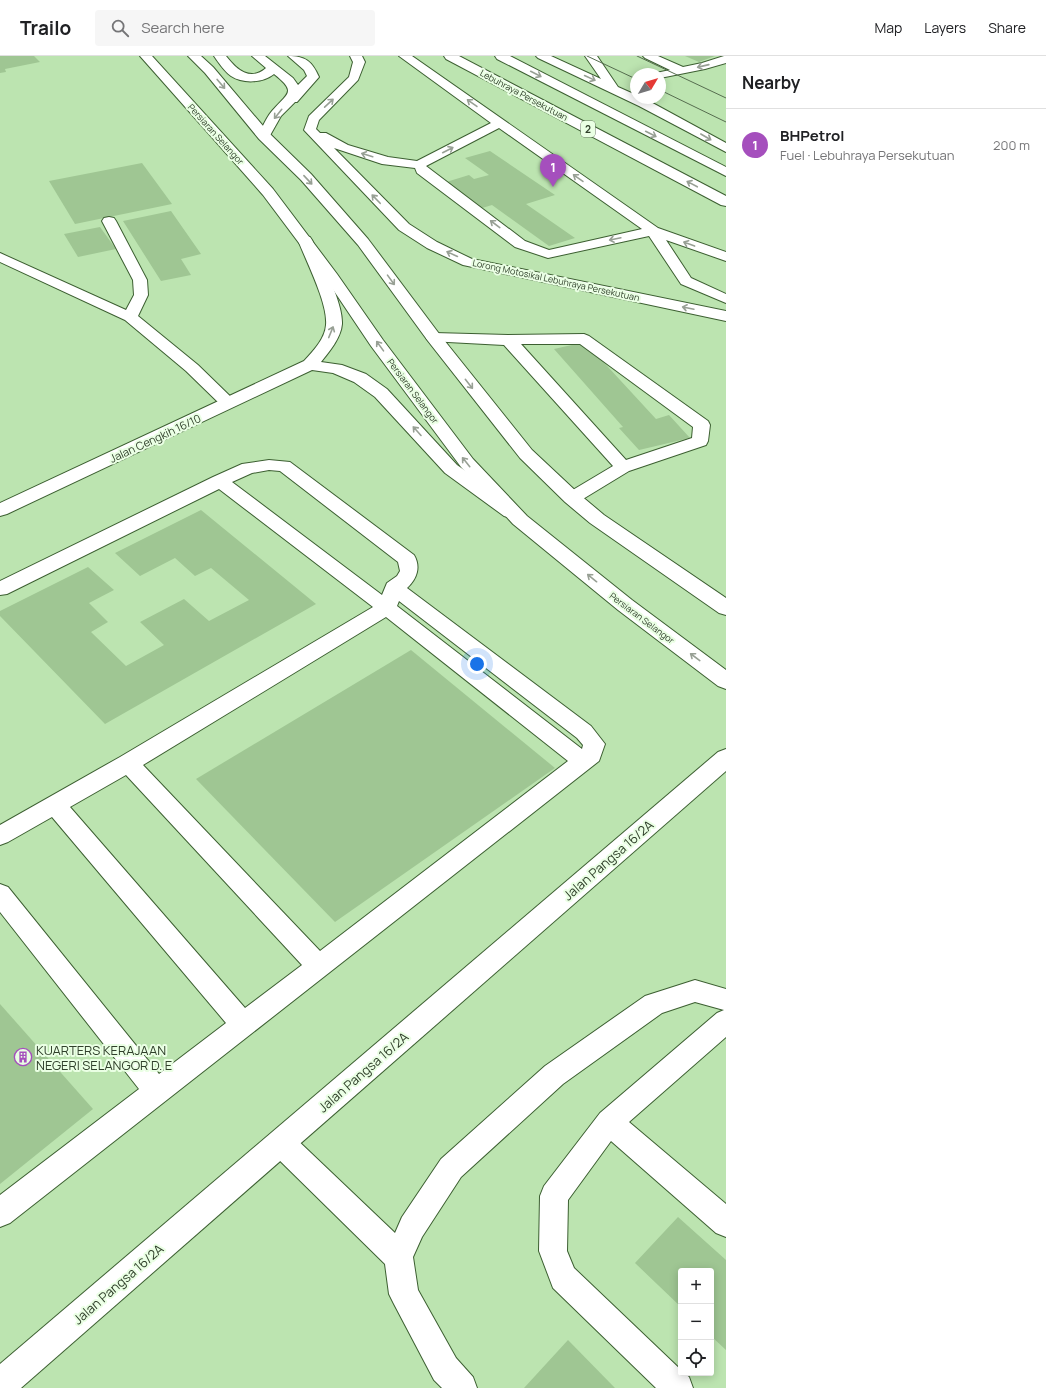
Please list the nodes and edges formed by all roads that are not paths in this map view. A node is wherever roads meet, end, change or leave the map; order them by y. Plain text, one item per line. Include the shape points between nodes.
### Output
1 (146, 56) edge
2 (194, 56) edge
3 (220, 56) edge
4 (258, 56) edge
5 (294, 56) edge
6 (356, 56) edge
7 (405, 56) edge
8 (450, 56) edge
9 (501, 56) edge
10 (542, 56) edge
11 (591, 56) edge
12 (649, 56) edge
13 (726, 59) edge
14 (273, 67) junction
15 (680, 70) junction
16 (666, 74) edge
17 (614, 90) junction
18 (630, 93) edge
19 (293, 98) junction
20 (651, 104) edge
21 (500, 123) junction
22 (310, 130) junction
23 (264, 136) junction
24 (726, 148) edge
25 (419, 165) junction
26 (726, 172) edge
27 (726, 202) edge
28 (109, 221) dead end
29 (654, 231) junction
30 (305, 240) junction
31 (0, 257) edge
32 (726, 257) edge
33 (726, 299) edge
34 (726, 316) edge
35 (130, 317) junction
36 (434, 338) junction
37 (508, 340) junction
38 (310, 365) junction
39 (228, 403) junction
40 (622, 466) junction
41 (219, 482) junction
42 (572, 498) junction
43 (0, 510) edge
44 (520, 520) junction
45 (0, 589) edge
46 (390, 598) junction
47 (726, 608) edge
48 (726, 681) edge
49 (726, 758) edge
50 (128, 763) junction
51 (55, 805) junction
52 (0, 836) edge
53 (0, 894) edge
54 (319, 966) junction
55 (726, 1000) edge
56 (726, 1020) edge
57 (243, 1025) junction
58 (157, 1092) junction
59 (609, 1122) junction
60 (281, 1143) junction
61 (0, 1213) edge
62 (726, 1223) edge
63 (399, 1257) junction
64 (0, 1385) edge
65 (462, 1388) edge
66 (678, 1388) edge

1 - 30 main road, Persiaran Selangor via 268,192
2 -> 23 main road via 209,70
3 - 14 lane via 237,74 248,78 261,77 270,73
4 - 14 lane
5 - 19 lane via 309,68 313,77
22 -> 6 lane via 313,119 354,78 359,62
21 -> 7 lane
27 -> 8 main road, Lebuhraya Persekutuan / 2
9 -> 26 main road, 2
10 -> 17 lane
11 - 17 lane
12 - 15 lane
13 -> 15 lane via 706,66
14 - 19 lane via 289,80 294,88
15 - 16 lane
17 - 18 lane
19 -> 23 lane via 276,114
20 -> 24 lane
25 -> 21 lane
29 -> 21 lane
25 -> 22 lane via 387,161 344,148
34 -> 22 lane, Lorong Motosikal Lebuhraya Persekutuan via 468,262 432,245 404,227
23 -> 36 main road via 306,177 363,242
29 -> 25 lane via 548,254 520,244 422,170
28 - 35 lane via 140,280 141,295
32 -> 29 lane
29 - 33 lane via 686,281
38 -> 30 main road via 326,344 334,325 330,303
44 -> 30 main road, Persiaran Selangor via 467,463 377,343
31 - 35 lane
35 - 39 lane via 192,368
36 - 37 lane
36 -> 42 main road via 526,454
37 - 40 lane
37 - 40 lane via 584,339 702,424 700,441
38 - 39 main road, Jalan Cengkih 16/10
44 -> 38 main road via 451,469 381,393 360,378 336,369
39 - 43 main road, Jalan Cengkih 16/10
40 - 42 lane
41 - 45 lane
41 - 46 lane
41 - 46 lane via 248,468 284,466 407,559 409,571
42 - 47 main road via 597,519
48 -> 44 main road, Persiaran Selangor via 625,605
46 - 50 lane
46 - 54 lane via 584,732 594,744 591,755
49 - 60 main road, Jalan Pangsa 16/2A
50 - 51 lane
50 - 54 lane
51 - 52 lane
51 - 57 lane
53 - 58 lane
54 - 57 lane
55 - 63 lane via 695,992 654,1004 554,1075 451,1168 412,1227
56 - 59 lane
57 - 58 lane
58 - 61 lane
59 - 62 lane
59 - 66 lane via 554,1196 553,1251 563,1278
60 - 63 lane
60 - 64 main road, Jalan Pangsa 16/2A
63 - 65 lane via 404,1294 445,1370

